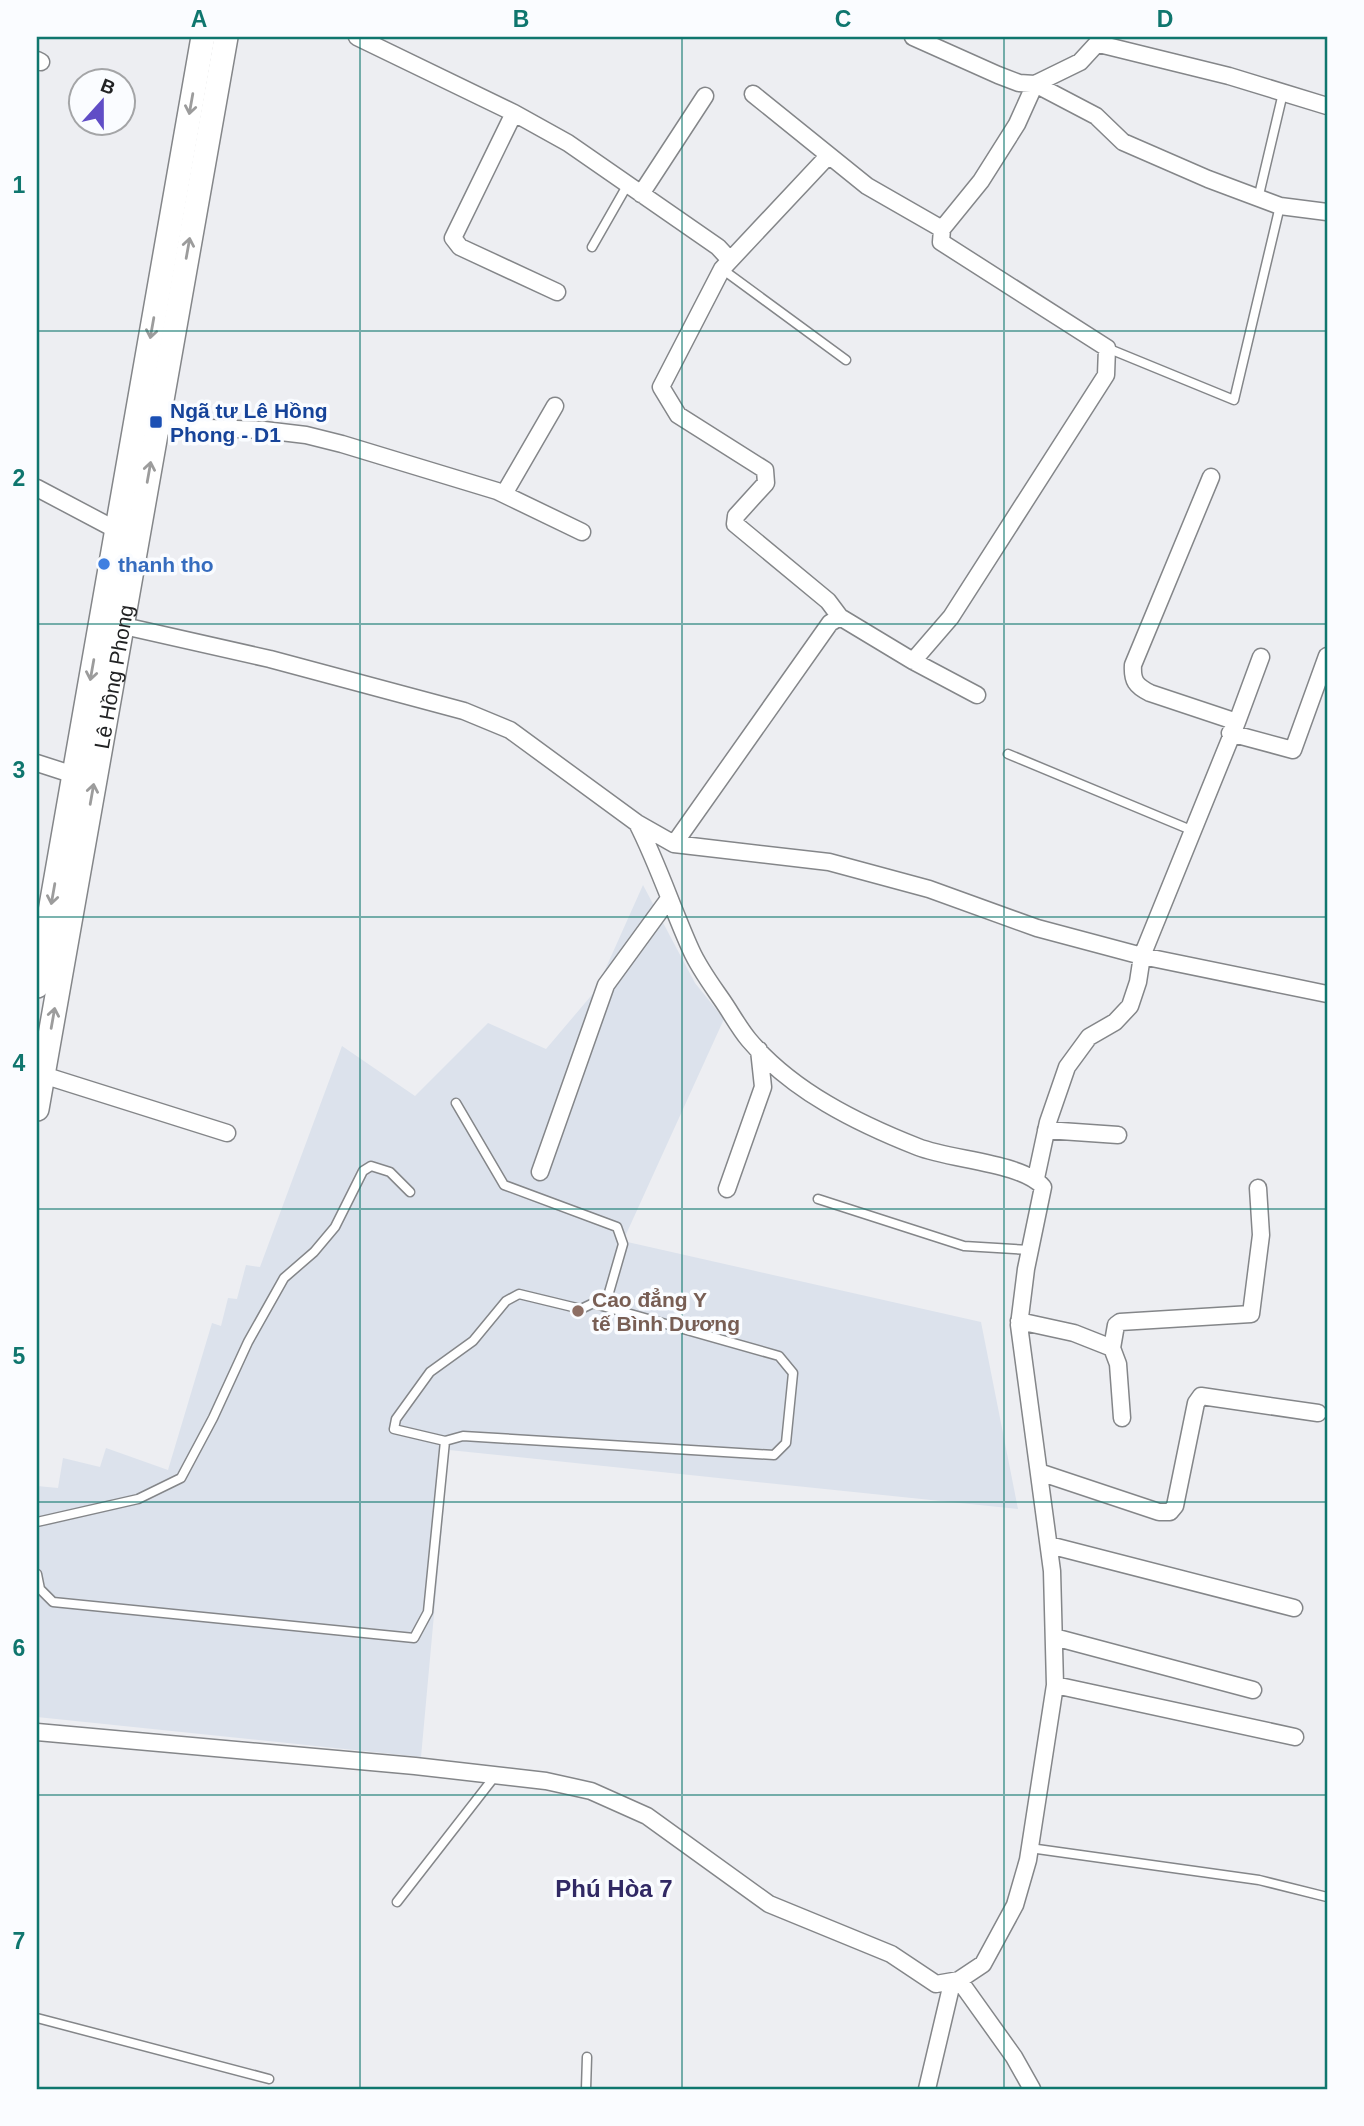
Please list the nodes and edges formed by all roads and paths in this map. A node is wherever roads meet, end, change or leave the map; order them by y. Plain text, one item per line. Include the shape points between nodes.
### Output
1 (203, 37) edge
2 (226, 37) edge
3 (357, 37) edge
4 (913, 37) edge
5 (1101, 40) edge
6 (1035, 84) junction
7 (1283, 93) junction
8 (753, 94) dead end
9 (705, 96) dead end
10 (1327, 106) edge
11 (514, 113) junction
12 (828, 156) junction
13 (635, 189) junction
14 (1258, 199) junction
15 (1280, 206) junction
16 (1327, 212) edge
17 (942, 229) junction
18 (592, 247) dead end
19 (726, 264) junction
20 (557, 292) dead end
21 (1107, 348) junction
22 (846, 360) dead end
23 (555, 406) dead end
24 (157, 426) junction
25 (1211, 477) dead end
26 (37, 488) edge
27 (504, 494) junction
28 (582, 532) dead end
29 (127, 535) junction
30 (840, 617) junction
31 (111, 623) junction
32 (1327, 656) edge
33 (1261, 657) dead end
34 (913, 661) junction
35 (977, 695) dead end
36 (1234, 727) junction
37 (1008, 754) dead end
38 (37, 763) edge
39 (74, 775) junction
40 (637, 823) junction
41 (1191, 830) junction
42 (674, 844) junction
43 (668, 900) junction
44 (1142, 956) junction
45 (37, 986) edge
46 (1327, 994) edge
47 (759, 1050) junction
48 (43, 1075) junction
49 (456, 1103) dead end
50 (37, 1109) edge
51 (1046, 1130) junction
52 (227, 1133) dead end
53 (1118, 1135) dead end
54 (540, 1172) dead end
55 (1036, 1178) junction
56 (1258, 1188) dead end
57 (727, 1189) dead end
58 (410, 1192) dead end
59 (818, 1199) dead end
60 (1030, 1250) junction
61 (595, 1304) junction
62 (1019, 1321) junction
63 (1112, 1348) junction
64 (1318, 1413) dead end
65 (1122, 1418) dead end
66 (445, 1441) junction
67 (1039, 1472) junction
68 (37, 1522) edge
69 (1049, 1545) junction
70 (37, 1574) edge
71 (1294, 1608) dead end
72 (1054, 1637) junction
73 (1055, 1685) junction
74 (1253, 1690) dead end
75 (37, 1732) edge
76 (1295, 1737) dead end
77 (495, 1776) junction
78 (1030, 1848) junction
79 (1327, 1897) edge
80 (397, 1902) dead end
81 (956, 1982) junction
82 (37, 2018) edge
83 (587, 2057) dead end
84 (270, 2079) dead end
85 (586, 2089) edge
86 (927, 2089) edge
87 (1032, 2089) edge

1 -> 29 street, Lê Hồng Phong
24 -> 2 street, Lê Hồng Phong
3 - 11 street
4 - 6 street via 1018,83
5 - 6 street via 1072,67
5 - 7 street
6 - 14 street via 1096,116 1123,142
6 - 17 street via 988,170
7 - 10 street
7 - 14 lane
8 - 12 street
9 - 13 street
11 - 13 street
11 - 20 street via 453,238 460,247
12 - 17 street via 867,186
12 - 19 street
13 - 18 lane
13 - 19 street via 718,247
14 - 15 street
15 - 16 street
15 - 21 lane via 1234,400
17 - 21 street via 942,242
19 - 22 lane
19 - 30 street via 661,387 678,415 765,470 766,483 736,516 735,524 828,601
21 - 34 street via 1106,375 951,617
23 - 27 street
24 - 27 street via 306,435
29 -> 24 street, Lê Hồng Phong
25 - 36 street via 1133,665 1132,678 1150,693
26 - 29 street
27 - 28 street
29 - 31 street, Lê Hồng Phong
30 - 34 street
30 - 42 street via 830,623 785,684
31 -> 39 street, Lê Hồng Phong
31 - 40 street via 270,659 464,711 509,730
48 -> 31 street, Lê Hồng Phong
32 - 36 street via 1293,750
33 - 36 street
34 - 35 street
36 - 41 street
37 - 41 lane
38 - 39 street
39 -> 45 street, Lê Hồng Phong
40 - 42 street
40 - 43 street via 654,855
41 - 44 street
42 - 44 street via 829,862
43 - 47 street via 712,986
43 - 54 street via 606,985
44 - 46 street
44 - 51 street via 1130,1006 1115,1022 1089,1037 1067,1067
47 - 55 street via 855,1122 934,1153
47 - 57 street via 763,1087
48 - 50 street, Lê Hồng Phong
48 - 52 street
49 - 61 lane via 504,1185 617,1227 623,1244 608,1296
51 - 53 street
51 - 55 street
55 - 60 street via 1043,1187
56 - 63 street via 1261,1235 1251,1314 1121,1322 1116,1325
58 - 68 lane via 390,1172 371,1166 363,1171 335,1227 284,1278 181,1478 138,1499
59 - 60 lane via 964,1246
60 - 62 street
61 - 66 lane via 581,1309 519,1294 506,1301 473,1341 430,1372 396,1419 394,1429
61 - 66 lane via 779,1356 793,1373 786,1443 774,1455 463,1436
62 - 63 street via 1074,1333
62 - 67 street
63 - 65 street via 1118,1364
64 - 67 street via 1201,1396 1170,1512
66 - 70 lane via 428,1612 414,1638 53,1602 40,1589
67 - 69 street
69 - 71 street
69 - 72 street
72 - 73 street
72 - 74 street
73 - 76 street
73 - 78 street
75 - 77 street
77 - 80 lane
77 - 81 street via 569,1785 615,1799 647,1816 769,1903 891,1954 936,1984
78 - 79 lane via 1259,1880
78 - 81 street via 1015,1905 996,1943 984,1964
81 - 86 street
81 - 87 street via 1014,2057
82 - 84 lane
83 - 85 lane

